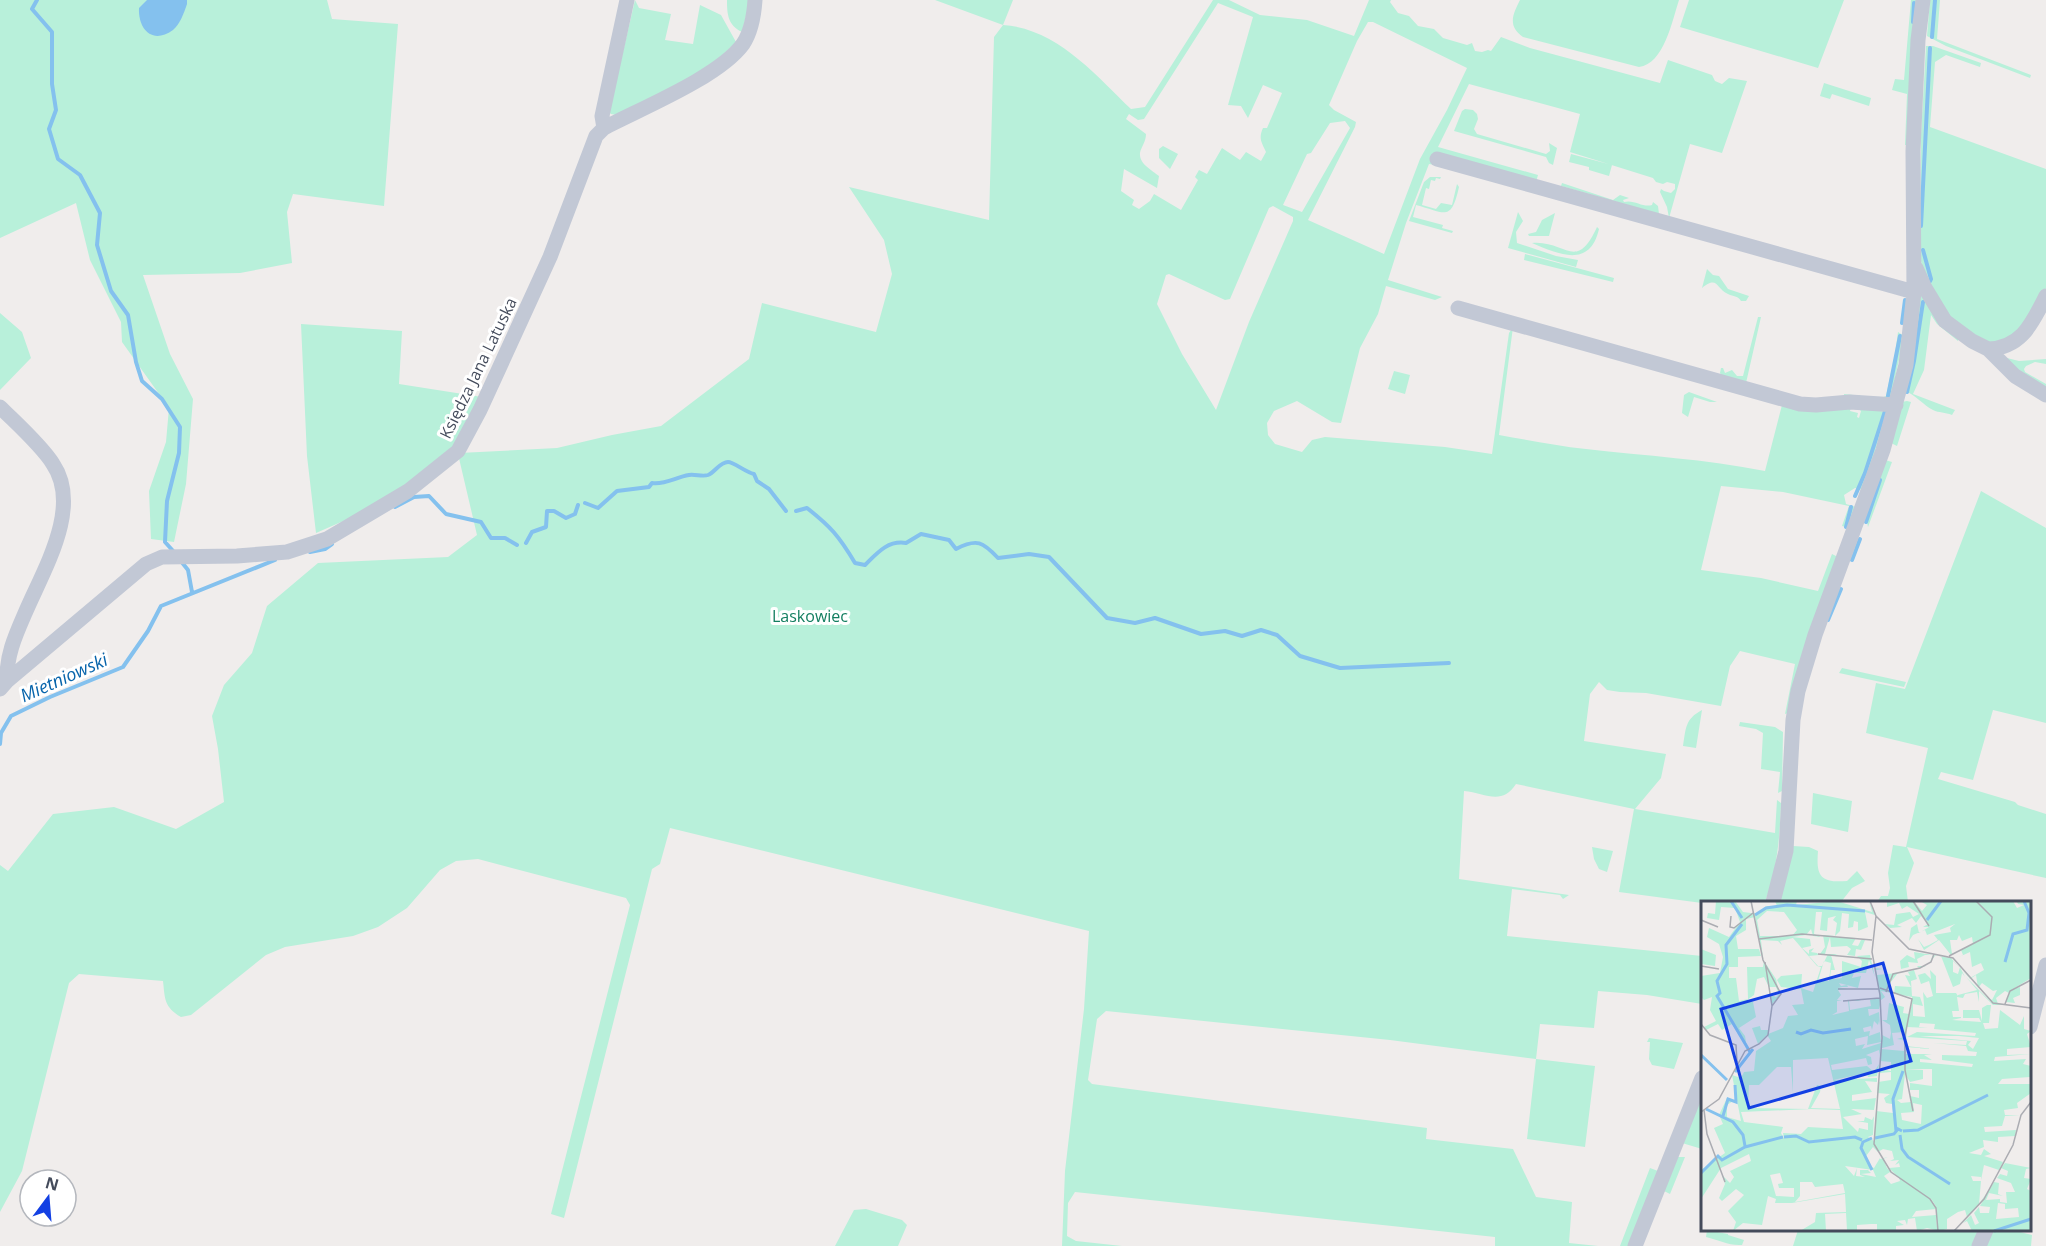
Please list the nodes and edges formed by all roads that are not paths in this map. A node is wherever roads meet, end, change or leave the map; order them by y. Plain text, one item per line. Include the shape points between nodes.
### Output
1 (627, 0) edge
2 (755, 0) edge
3 (1923, 0) edge
4 (604, 128) junction
5 (1437, 159) dead end
6 (1914, 262) junction
7 (1914, 292) junction
8 (2046, 296) edge
9 (1458, 308) dead end
10 (1988, 349) junction
11 (2046, 395) edge
12 (1896, 405) junction
13 (0, 407) edge
14 (4, 685) edge
15 (1774, 901) edge
16 (2046, 965) edge
17 (2031, 1024) edge
18 (1701, 1081) edge
19 (1986, 1231) edge
20 (1635, 1246) edge
21 (1978, 1246) edge

1 - 4 street, Księdza Jana Latuska via 602,116
2 - 4 street via 754,18 743,44 720,68
3 - 6 street via 1913,151
4 - 14 street, Księdza Jana Latuska via 596,136 550,257 458,451 408,491 327,539 287,552 165,557 146,564
5 - 7 street
6 - 7 street
6 - 10 street via 1945,321
7 - 12 street via 1906,365
8 - 10 street via 2020,338 2010,345
9 - 12 street via 1800,404
10 - 11 street via 2015,376
12 - 15 street via 1798,691 1792,720 1786,851
13 - 14 street via 53,463 65,500 54,546 12,644
16 - 17 street
18 - 20 street
19 - 21 street

